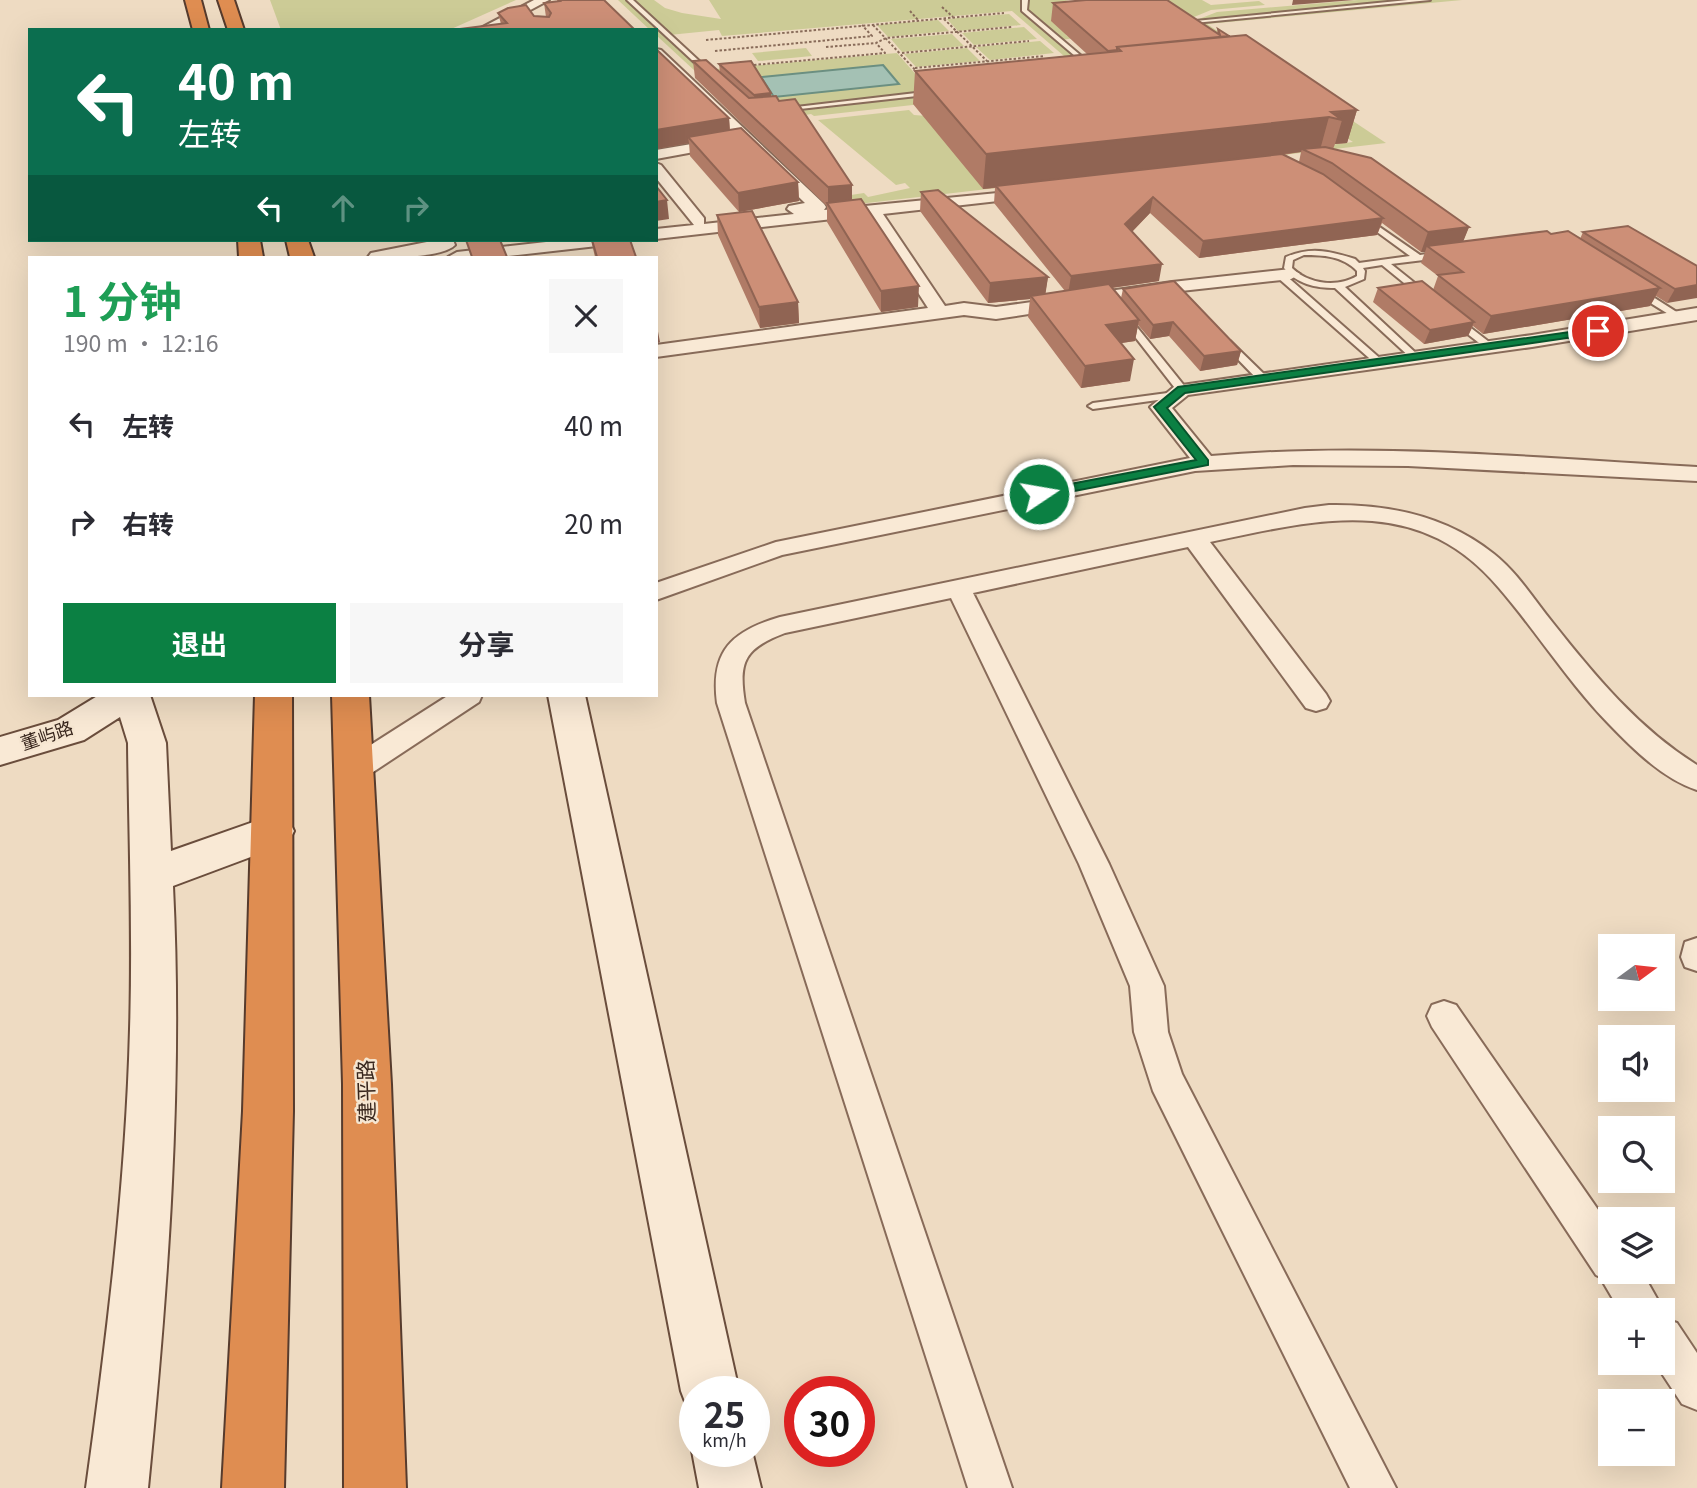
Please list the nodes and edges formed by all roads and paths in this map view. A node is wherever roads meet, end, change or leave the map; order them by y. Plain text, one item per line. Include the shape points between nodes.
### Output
1 (185, 0) edge
2 (543, 0) edge
3 (630, 0) edge
4 (1025, 0) edge
5 (1427, 0) edge
6 (229, 2) edge
7 (942, 7) dead end
8 (910, 10) dead end
9 (1026, 11) junction
10 (197, 15) edge
11 (953, 17) junction
12 (943, 18) junction
13 (919, 20) junction
14 (873, 24) junction
15 (1041, 24) junction
16 (862, 25) junction
17 (236, 28) edge
18 (487, 28) edge
19 (808, 30) junction
20 (1201, 31) edge
21 (957, 32) junction
22 (886, 38) junction
23 (1057, 38) junction
24 (701, 40) dead end
25 (815, 41) junction
26 (876, 43) junction
27 (972, 46) junction
28 (826, 47) dead end
29 (706, 52) dead end
30 (902, 53) junction
31 (1075, 53) junction
32 (658, 55) edge
33 (987, 61) junction
34 (754, 65) edge
35 (914, 68) junction
36 (1093, 68) edge
37 (995, 69) edge
38 (921, 76) edge
39 (715, 78) edge
40 (684, 79) junction
41 (666, 82) edge
42 (939, 93) edge
43 (778, 109) edge
44 (747, 139) junction
45 (658, 155) edge
46 (658, 171) edge
47 (1050, 190) edge
48 (873, 210) junction
49 (1358, 214) edge
50 (698, 221) junction
51 (658, 225) edge
52 (658, 234) edge
53 (493, 242) edge
54 (601, 242) edge
55 (450, 247) edge
56 (579, 250) edge
57 (1455, 252) edge
58 (384, 256) edge
59 (1418, 258) junction
60 (1383, 262) junction
61 (1358, 266) junction
62 (1286, 274) junction
63 (1625, 283) edge
64 (1337, 285) junction
65 (1106, 295) junction
66 (1436, 305) edge
67 (940, 312) junction
68 (1447, 313) edge
69 (1689, 316) edge
70 (1217, 333) edge
71 (1490, 347) junction
72 (658, 351) edge
73 (1416, 358) junction
74 (1380, 363) junction
75 (1263, 379) junction
76 (1178, 393) junction
77 (1093, 406) dead end
78 (1204, 462) junction
79 (1697, 474) edge
80 (1194, 538) junction
81 (958, 588) junction
82 (658, 591) edge
83 (126, 697) edge
84 (130, 697) edge
85 (274, 697) edge
86 (349, 697) edge
87 (466, 697) edge
88 (566, 697) edge
89 (1315, 701) dead end
90 (0, 751) edge
91 (354, 770) junction
92 (1697, 779) edge
93 (274, 831) junction
94 (151, 876) junction
95 (1444, 1016) dead end
96 (1598, 1243) edge
97 (1675, 1357) edge
98 (707, 1376) edge
99 (1697, 1389) edge
100 (725, 1467) edge
101 (117, 1488) edge
102 (253, 1488) edge
103 (374, 1488) edge
104 (730, 1488) edge
105 (990, 1488) edge
106 (1374, 1488) edge

1 - 10 highway
2 - 18 street
3 - 39 lane
4 - 9 lane
5 - 20 lane via 1188,22
6 - 17 highway
7 - 11 path
8 - 13 path
9 - 11 path
9 - 15 lane
11 - 12 path
12 - 13 path
12 - 21 path
13 - 14 path
14 - 16 path
14 - 22 path
15 - 21 path
15 - 23 lane
16 - 19 path
16 - 25 path via 872,36
19 - 24 path
19 - 25 path
21 - 22 path
21 - 27 path
22 - 26 path
22 - 30 path
23 - 27 path
23 - 31 lane
25 - 29 path
26 - 28 path
26 - 34 path via 886,53
27 - 30 path
27 - 33 path
30 - 35 path
31 - 33 path
31 - 36 lane
32 - 40 street
33 - 35 path
33 - 37 path
35 - 38 path
40 - 41 street
40 - 44 street
42 - 43 lane
44 - 45 street
44 - 50 street via 818,207
46 - 50 street
47 - 48 street
48 - 52 street
48 - 67 street
49 - 59 lane
50 - 51 street
53 - 55 street
54 - 56 street
55 - 56 street
55 - 58 street
57 - 59 lane
59 - 60 lane
60 - 61 lane
60 - 66 lane
61 - 62 lane via 1334,254 1302,253 1289,259
61 - 64 lane via 1361,276 1356,281
62 - 64 lane
62 - 65 street via 1176,291
62 - 74 lane
63 - 69 lane
64 - 73 lane
65 - 67 street via 996,313
65 - 76 lane
67 - 72 street
68 - 71 lane
69 - 71 street
70 - 75 lane
71 - 73 street
73 - 74 street
74 - 75 street
75 - 76 street
76 - 77 lane
76 - 78 street via 1160,407
78 - 79 street via 1413,460
78 - 82 street via 776,549
80 - 81 street
80 - 89 street
80 - 92 street via 1336,511 1393,516 1448,536 1499,572 1625,726
81 - 105 street via 751,636 731,658 728,684
81 - 106 street via 1094,864 1147,986 1151,1032 1166,1079
83 - 90 street, 董屿路 via 71,730
84 - 94 street via 147,743
85 - 93 highway
86 - 91 highway, 建平路
87 - 91 street
88 - 98 street
91 - 103 highway, 建平路 via 367,1084
93 - 94 street
93 - 102 highway
94 - 101 street via 152,1131
95 - 96 street
97 - 99 street
100 - 104 street

